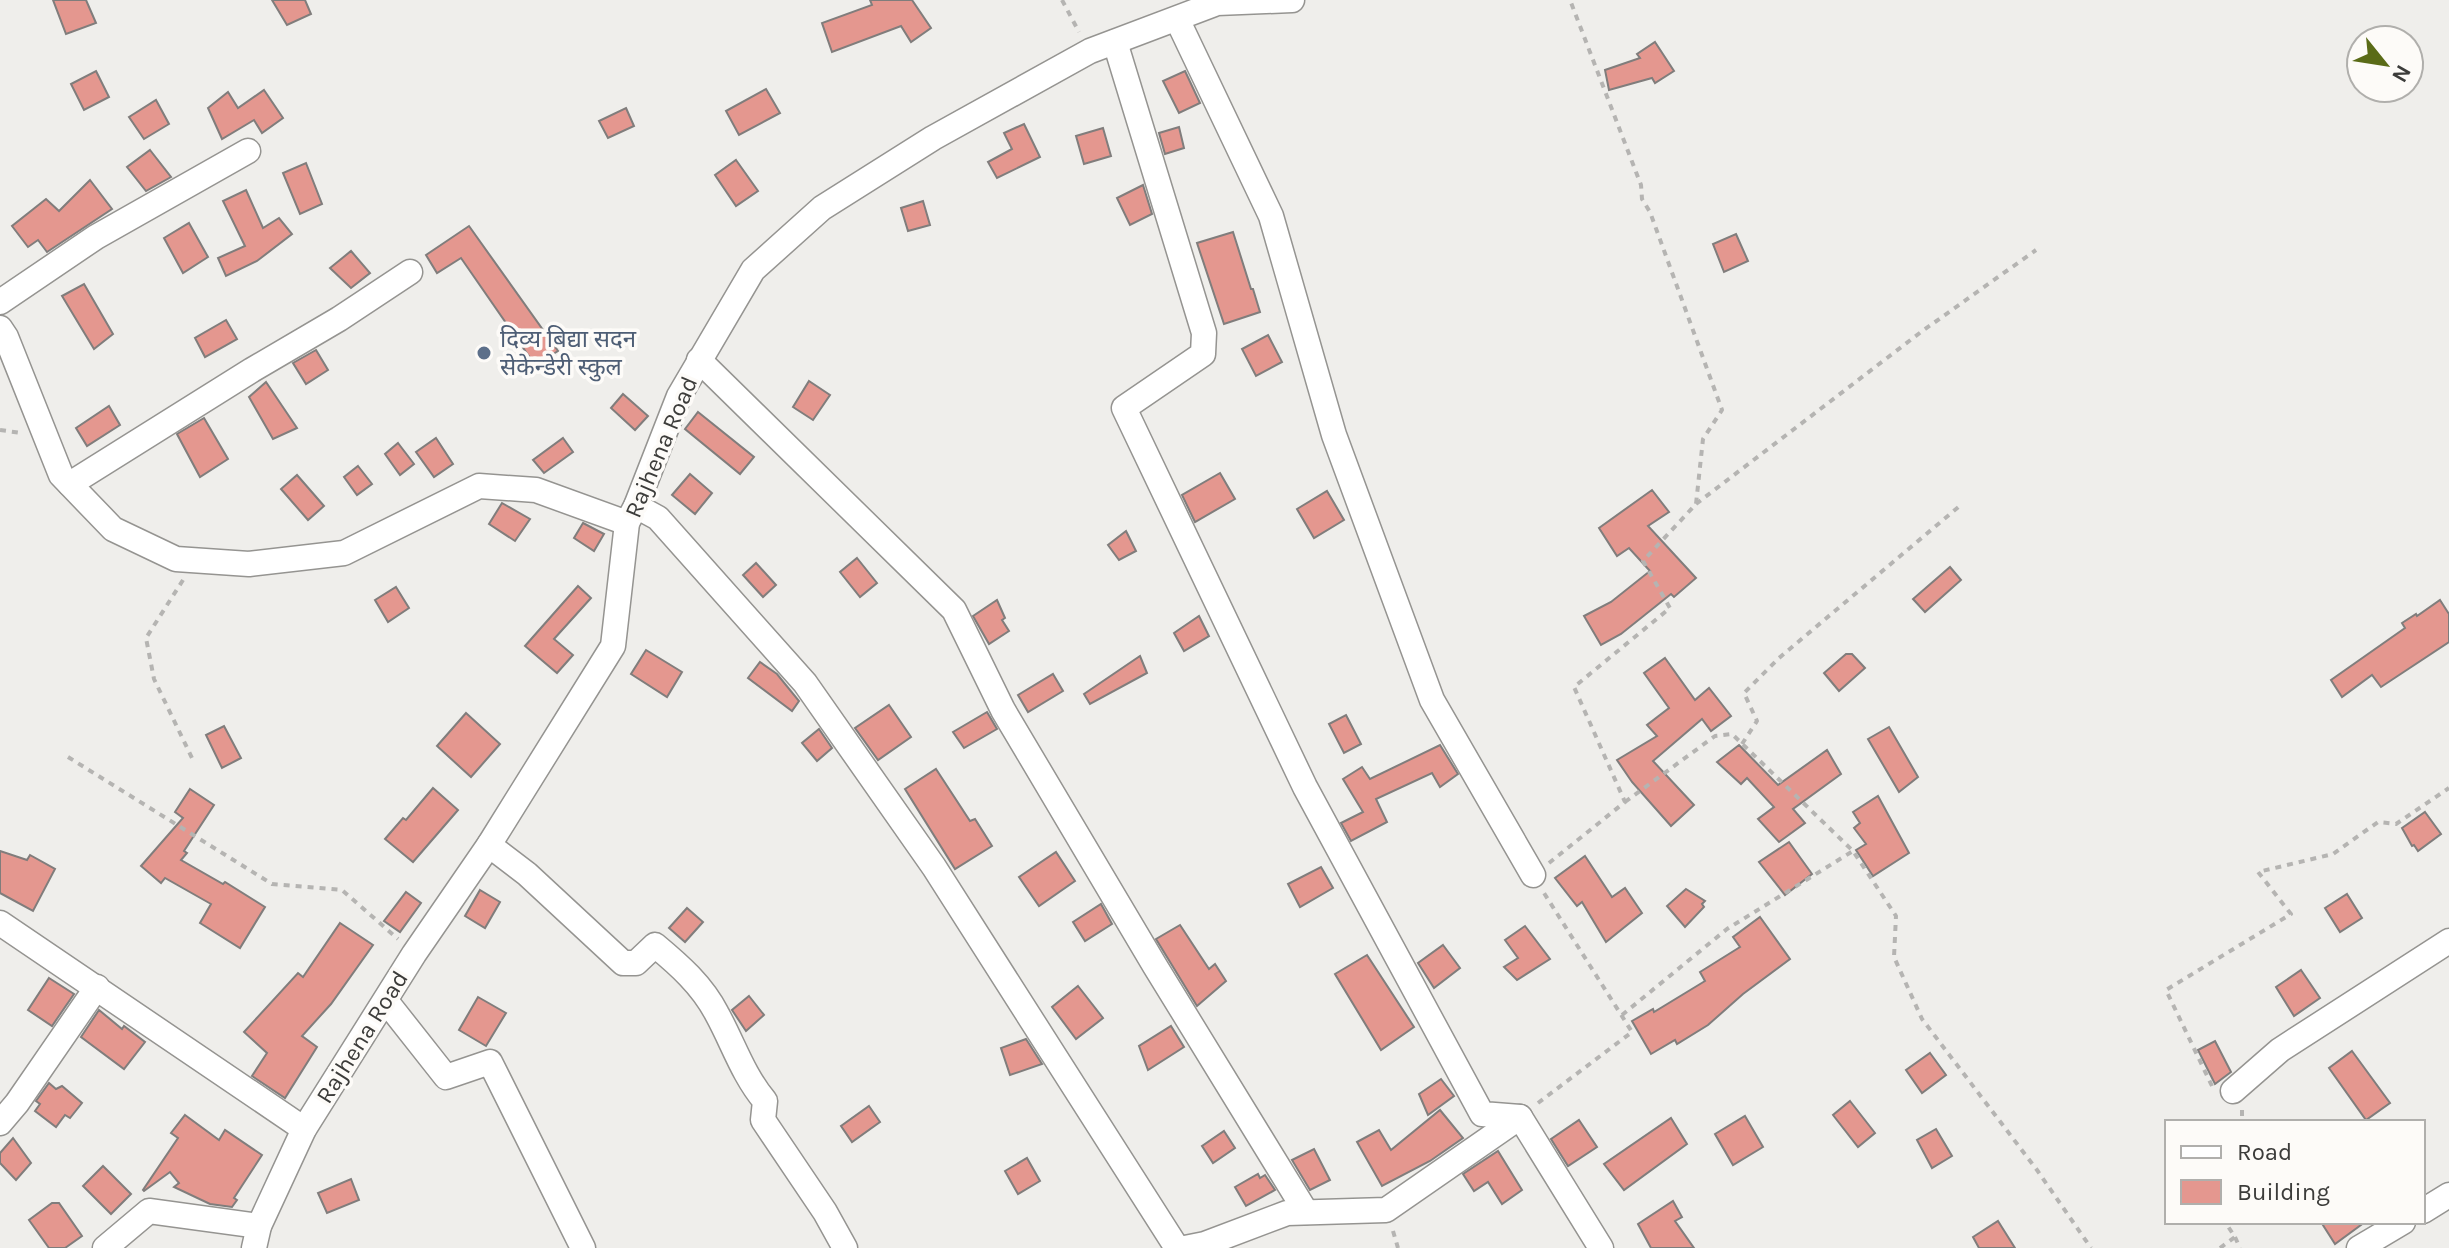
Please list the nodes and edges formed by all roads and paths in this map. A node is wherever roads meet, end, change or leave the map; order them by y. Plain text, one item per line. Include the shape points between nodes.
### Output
1 (1062, 0) edge
2 (1292, 0) edge
3 (1570, 0) edge
4 (1177, 19) junction
5 (1115, 42) junction
6 (1090, 51) junction
7 (248, 151) dead end
8 (2036, 250) dead end
9 (410, 272) dead end
10 (0, 302) edge
11 (0, 328) edge
12 (699, 360) junction
13 (70, 484) junction
14 (1696, 504) junction
15 (1962, 504) dead end
16 (632, 514) junction
17 (195, 560) junction
18 (1742, 744) junction
19 (68, 757) dead end
20 (192, 758) dead end
21 (2449, 788) edge
22 (1625, 802) junction
23 (489, 845) junction
24 (1853, 851) junction
25 (1533, 875) junction
26 (0, 923) edge
27 (2449, 941) edge
28 (414, 954) junction
29 (97, 987) junction
30 (386, 1001) junction
31 (1622, 1015) junction
32 (2233, 1091) junction
33 (1520, 1117) junction
34 (2242, 1120) edge
35 (0, 1123) edge
36 (304, 1129) junction
37 (2449, 1195) edge
38 (2425, 1210) edge
39 (1306, 1212) junction
40 (2226, 1224) edge
41 (2400, 1224) edge
42 (257, 1237) edge
43 (2235, 1237) junction
44 (105, 1248) edge
45 (583, 1248) edge
46 (845, 1248) edge
47 (1177, 1248) edge
48 (1185, 1248) edge
49 (1601, 1248) edge
50 (2091, 1248) edge
51 (2220, 1248) edge
52 (2240, 1248) edge
53 (2359, 1248) edge

1 - 6 path
2 - 4 street, Rajhena Road via 1217,3
3 - 14 path via 1722,410 1703,439
4 - 5 street, Rajhena Road
4 - 25 street via 1271,216 1334,435 1432,700
5 - 6 street, Rajhena Road
5 - 33 street via 1204,333 1203,354 1124,408 1305,787 1482,1114
6 - 12 street, Rajhena Road via 933,138 822,208 753,270
7 - 10 street via 96,237
8 - 14 path
9 - 13 street
11 - 13 street via 61,475
12 - 16 street, Rajhena Road
12 - 39 street via 954,610 1003,710
13 - 17 street via 113,529 176,559
14 - 22 path via 1643,561 1670,608 1574,687
15 - 18 path via 1744,693 1757,721
16 - 17 street via 536,490 479,486 344,553 249,564
16 - 23 street, Rajhena Road via 613,646
16 - 47 street via 658,518 805,683 934,867
17 - 20 path via 146,638 154,679
18 - 22 path via 1732,734 1715,736
18 - 24 path
19 - 28 path via 272,884 342,890
21 - 32 path via 2396,824 2378,822 2333,854 2258,872 2291,914 2166,990 2212,1087 2230,1083
22 - 25 path
23 - 28 street, Rajhena Road
23 - 46 street via 623,963 636,963 655,945 690,974 765,1101 763,1120
24 - 31 path via 1727,929
24 - 50 path via 1896,916 1894,957 1922,1019
25 - 31 path
26 - 29 street
27 - 32 street via 2280,1050
28 - 30 street, Rajhena Road
29 - 35 street
29 - 36 street
30 - 36 street, Rajhena Road
30 - 45 street via 446,1077 490,1062
31 - 33 path via 1632,1032
32 - 34 path
33 - 39 street via 1386,1210
33 - 49 street
36 - 42 street, Rajhena Road
37 - 38 street
39 - 48 street via 1287,1213
40 - 43 path
41 - 53 street
42 - 44 street via 149,1211
43 - 51 path
43 - 52 path

